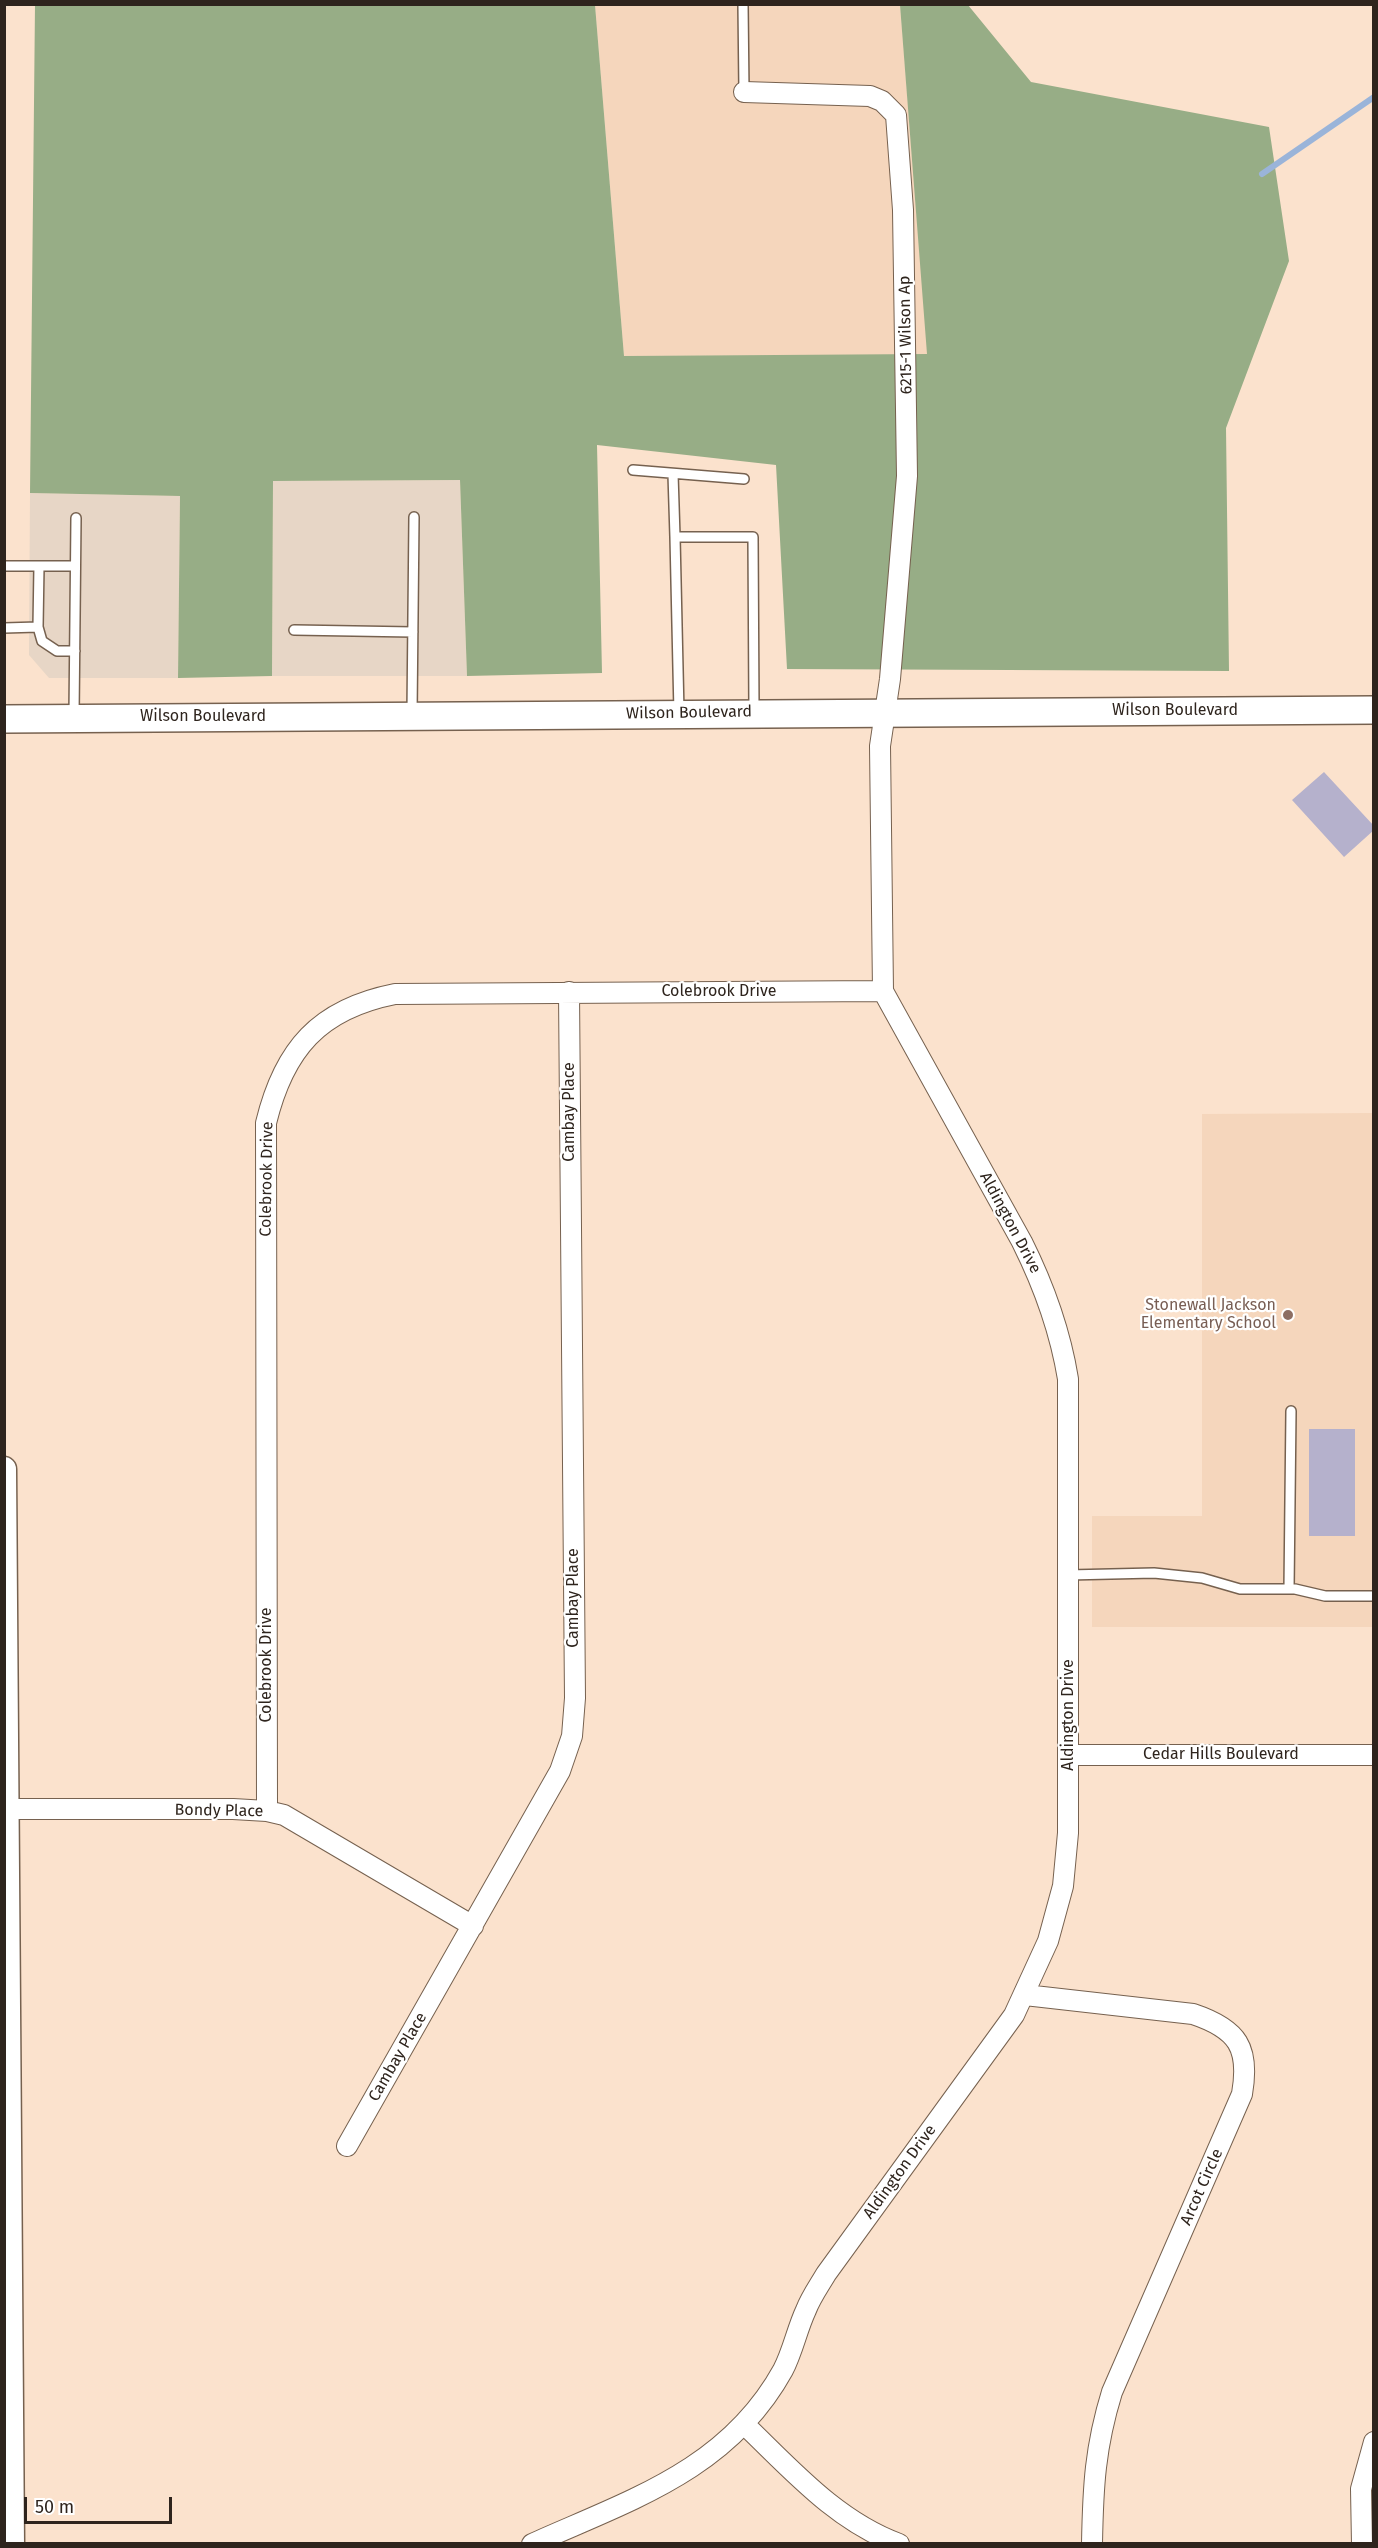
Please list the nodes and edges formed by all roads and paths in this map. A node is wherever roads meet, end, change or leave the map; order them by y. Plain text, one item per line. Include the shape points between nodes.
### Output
1 (743, 4) edge
2 (744, 92) joint
3 (633, 470) dead end
4 (674, 474) junction
5 (744, 479) dead end
6 (414, 517) dead end
7 (76, 518) dead end
8 (675, 537) junction
9 (4, 566) edge
10 (39, 566) junction
11 (75, 566) junction
12 (38, 627) junction
13 (4, 628) edge
14 (294, 630) dead end
15 (413, 632) junction
16 (75, 651) junction
17 (1374, 710) edge
18 (885, 712) junction
19 (754, 713) junction
20 (679, 714) junction
21 (412, 716) junction
22 (74, 718) junction
23 (4, 719) edge
24 (883, 991) junction
25 (569, 992) junction
26 (1291, 1411) dead end
27 (4, 1468) edge
28 (1068, 1575) junction
29 (1289, 1589) junction
30 (1374, 1596) edge
31 (1069, 1755) junction
32 (1374, 1755) edge
33 (6, 1809) edge
34 (267, 1811) junction
35 (473, 1926) junction
36 (1025, 1995) junction
37 (347, 2146) dead end
38 (744, 2424) junction
39 (1374, 2442) edge
40 (12, 2544) edge
41 (532, 2544) edge
42 (899, 2544) edge
43 (1092, 2544) edge
44 (1362, 2544) edge

1 - 2 lane
2 - 18 street, 6215-1 Wilson Ap via 870,96 882,101 896,115 903,210 907,476
3 - 4 lane
4 - 5 lane
4 - 8 lane
6 - 15 lane
7 - 11 lane
8 - 19 lane via 753,537
8 - 20 lane
9 - 10 lane
10 - 11 lane
10 - 12 lane
11 - 16 lane
12 - 13 lane
12 - 16 lane via 42,641 57,651
14 - 15 lane
15 - 21 lane
16 - 22 lane
17 - 18 main road, Wilson Boulevard
18 - 19 main road, Wilson Boulevard
18 - 24 street, Aldington Drive via 880,746
19 - 20 main road, Wilson Boulevard
20 - 21 main road, Wilson Boulevard
21 - 22 main road, Wilson Boulevard
22 - 23 main road, Wilson Boulevard
24 - 25 street, Colebrook Drive
24 - 28 street, Aldington Drive via 1022,1242 1042,1281 1054,1317 1068,1379
25 - 34 street, Colebrook Drive via 395,994 365,1000 333,1016 305,1040 286,1064 274,1089 266,1123
25 - 35 street, Cambay Place via 575,1686 572,1736 560,1771
26 - 29 lane
27 - 33 street
28 - 29 lane via 1154,1574 1202,1578 1240,1589
28 - 31 street, Aldington Drive
29 - 30 lane via 1325,1596
31 - 32 street, Cedar Hills Boulevard
31 - 36 street, Aldington Drive via 1063,1886 1048,1941
33 - 34 street, Bondy Place
33 - 40 street
34 - 35 street, Bondy Place via 284,1815
35 - 37 street, Cambay Place
36 - 38 street, Aldington Drive via 994,2045 826,2274 806,2309 783,2369
36 - 43 street, Arcot Circle via 1193,2014 1217,2022 1234,2036 1244,2055 1242,2094 1113,2392 1100,2433 1093,2479
38 - 41 street, Aldington Drive via 704,2461 667,2483
38 - 42 street via 837,2511 853,2523
39 - 44 street via 1361,2490

